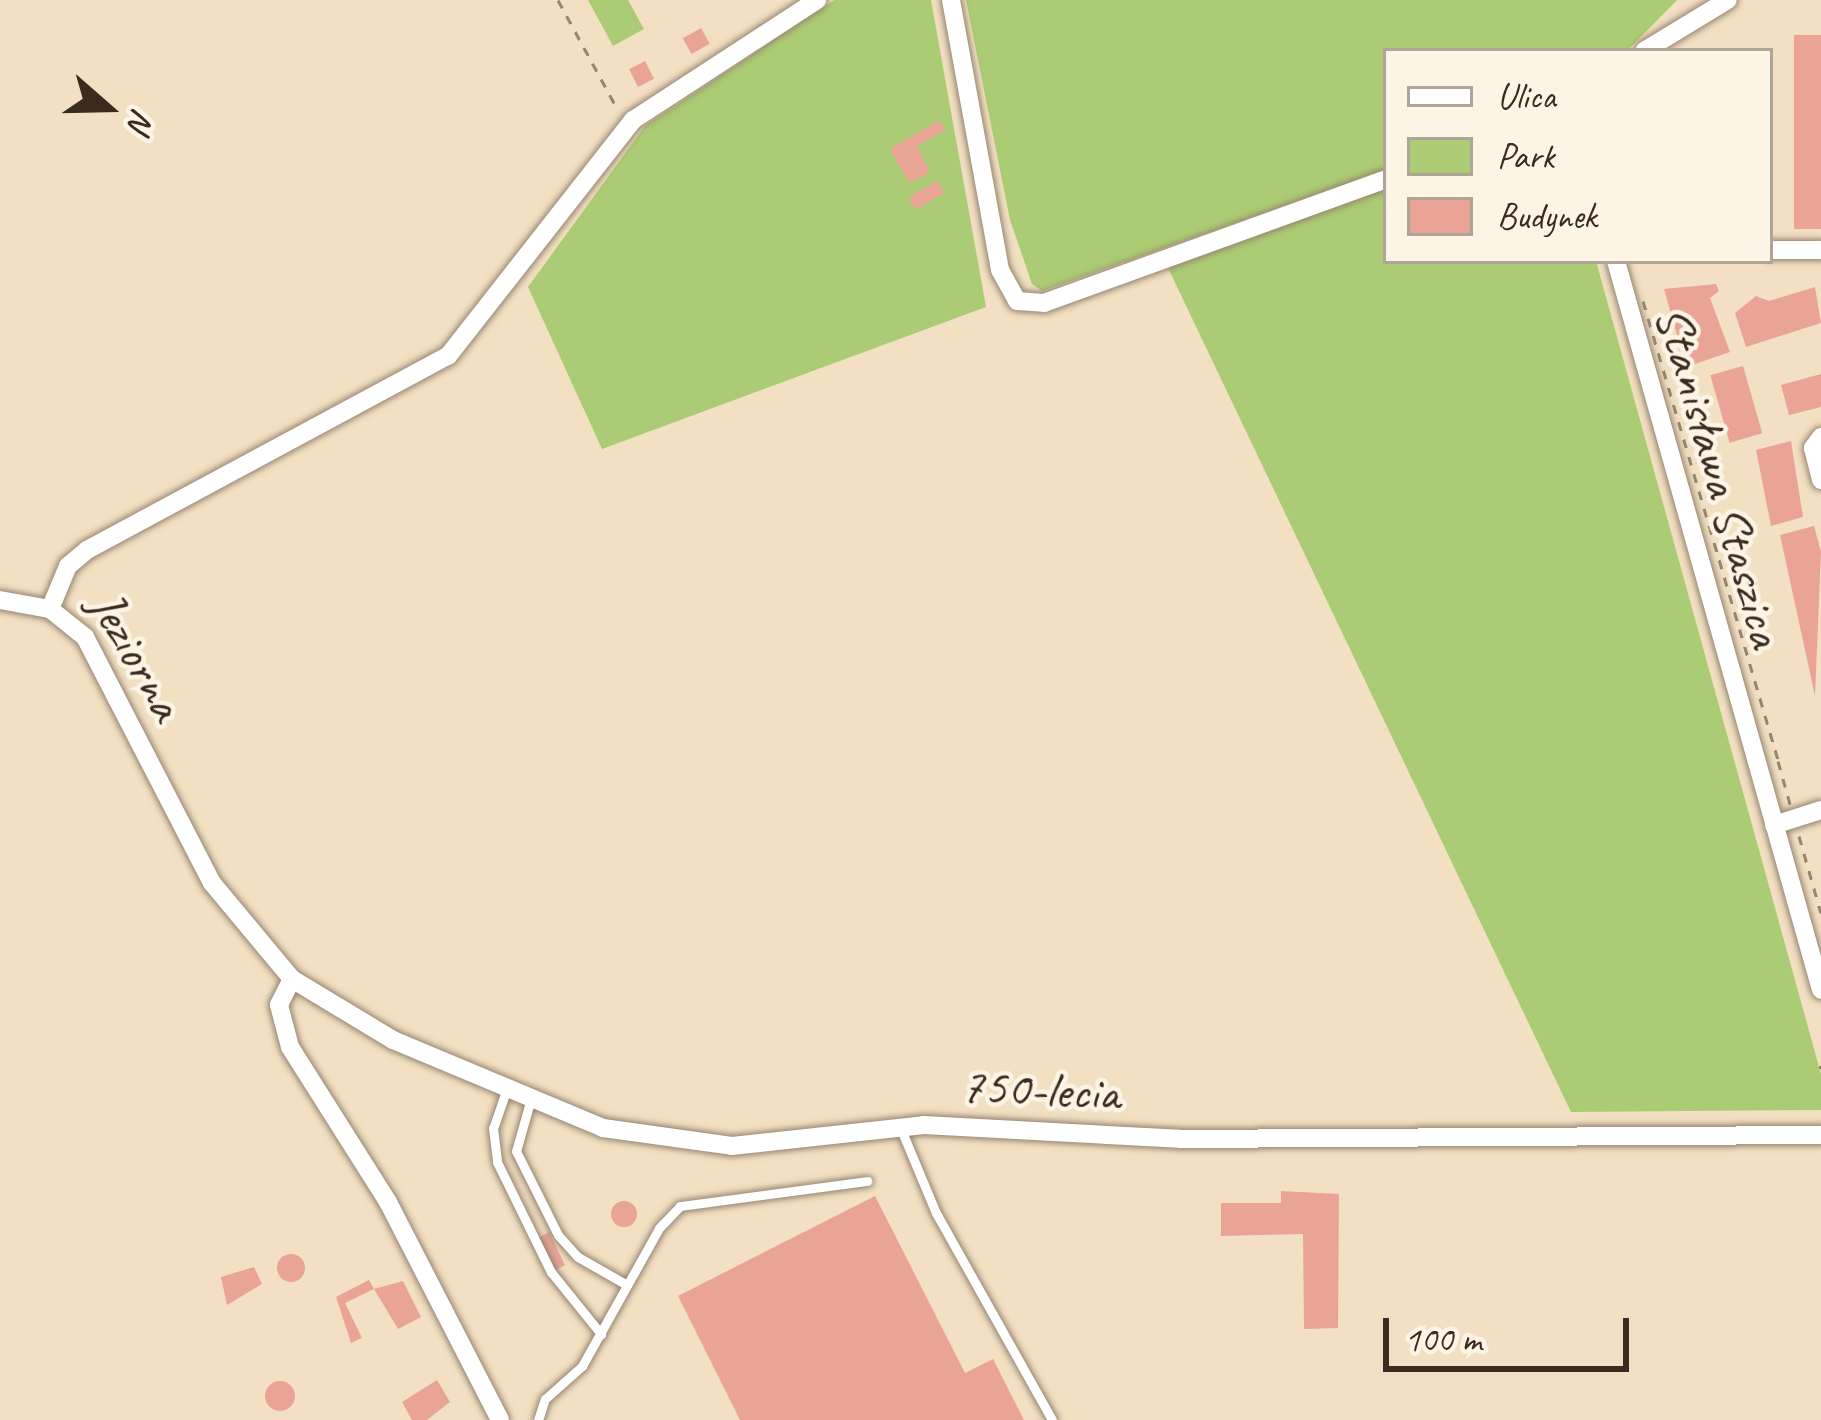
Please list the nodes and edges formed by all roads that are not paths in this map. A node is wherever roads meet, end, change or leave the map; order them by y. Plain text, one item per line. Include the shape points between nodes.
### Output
1 (817, 0) edge
2 (951, 0) edge
3 (1728, 0) edge
4 (1649, 48) edge
5 (1383, 180) edge
6 (1773, 250) edge
7 (1821, 250) edge
8 (1617, 264) edge
9 (1821, 436) edge
10 (1821, 481) edge
11 (0, 600) edge
12 (50, 609) junction
13 (1821, 811) edge
14 (1774, 825) junction
15 (292, 979) junction
16 (1821, 990) edge
17 (506, 1091) junction
18 (530, 1102) junction
19 (901, 1127) junction
20 (1821, 1135) edge
21 (867, 1180) dead end
22 (627, 1285) junction
23 (601, 1334) junction
24 (500, 1420) edge
25 (538, 1420) edge
26 (1052, 1420) edge

1 - 12 street, Jeziorna via 632,120 448,356 88,550 68,566
2 - 5 street via 1002,279 1017,301 1044,303
3 - 4 street
6 - 7 street
8 - 14 street, Stanisława Staszica
9 - 10 street via 1813,448
11 - 12 street
12 - 15 street, Jeziorna via 90,644 223,901
13 - 14 street
14 - 16 street, Stanisława Staszica
15 - 17 street, 750-lecia via 358,1023
15 - 24 street via 279,1005 290,1047 388,1202
17 - 18 street, 750-lecia
17 - 23 lane via 492,1139 501,1173 551,1273
18 - 19 street, 750-lecia via 621,1133 699,1144
18 - 22 lane via 516,1151 558,1235 578,1257
19 - 20 street, 750-lecia via 1180,1139
19 - 26 lane via 928,1197
21 - 22 lane via 692,1200 669,1215
22 - 23 lane
23 - 25 lane via 577,1372 545,1399

